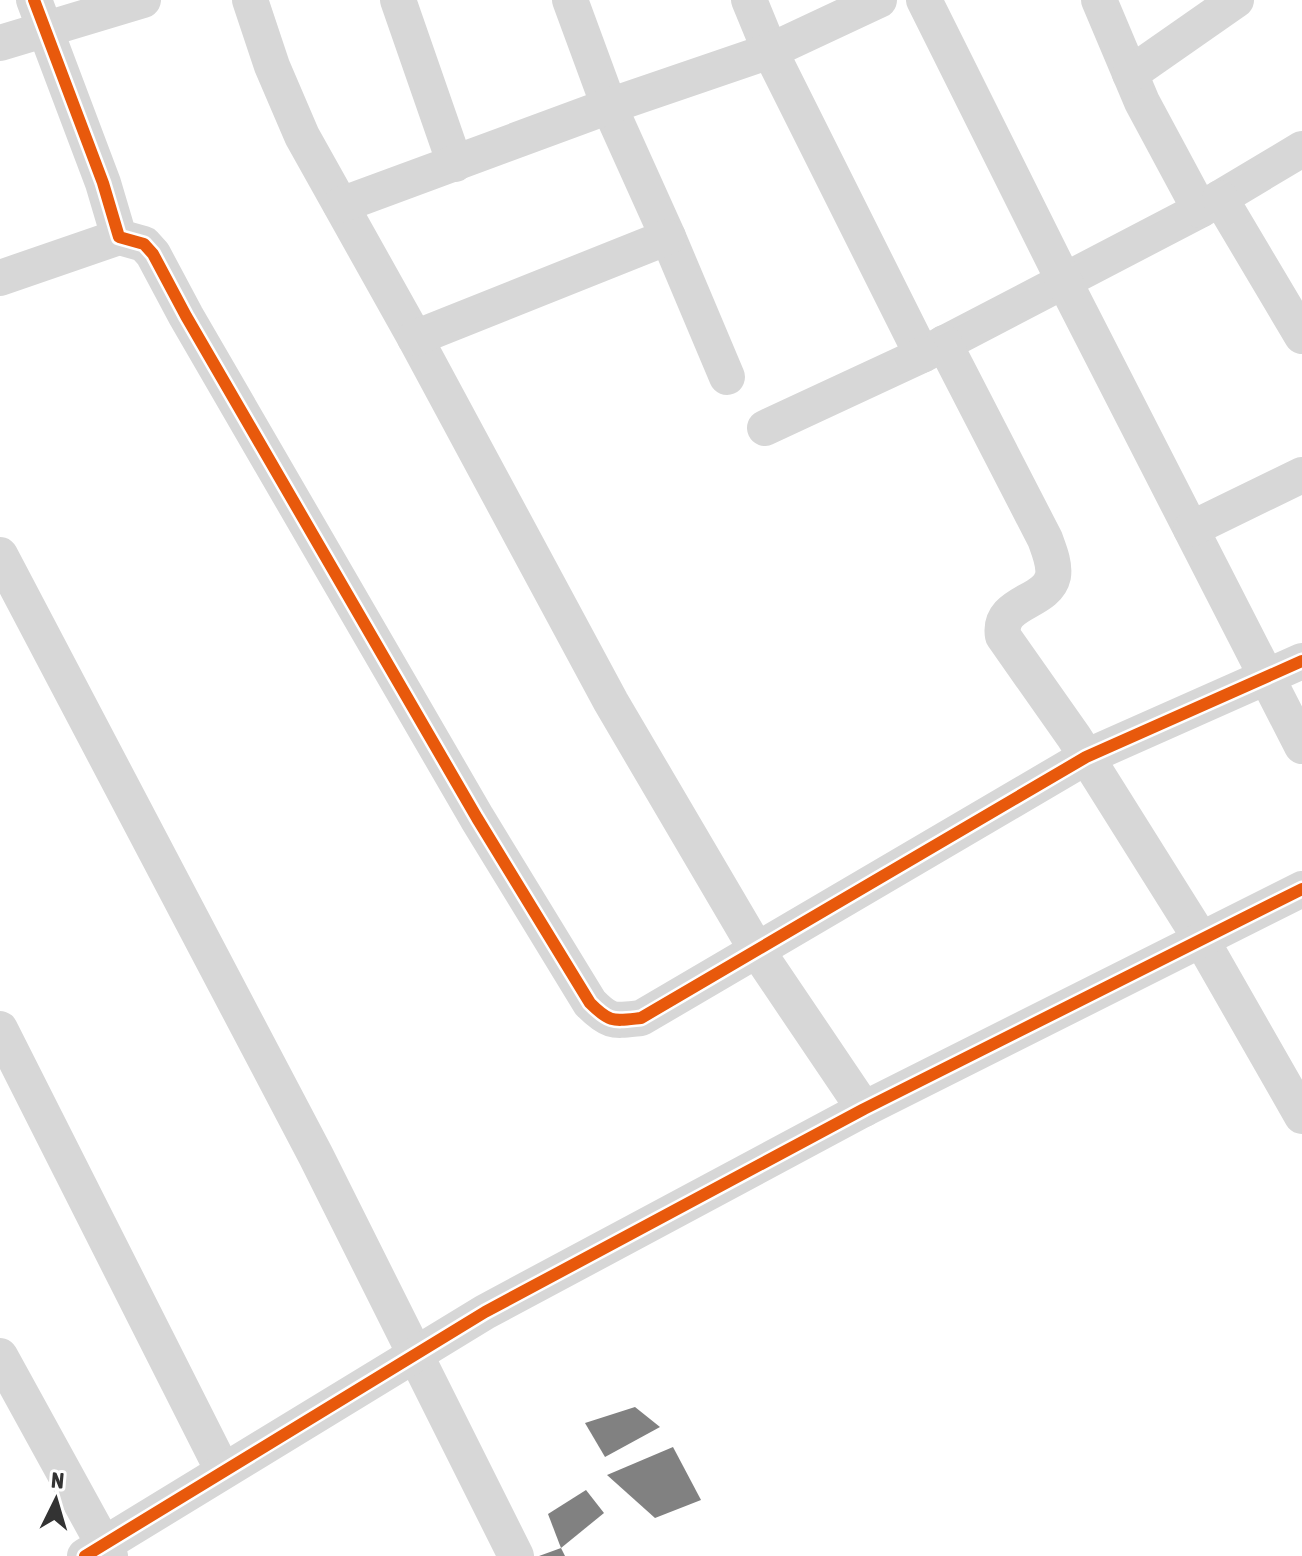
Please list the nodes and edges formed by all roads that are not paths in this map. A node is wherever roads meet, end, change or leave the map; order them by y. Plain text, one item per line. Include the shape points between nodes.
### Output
1 (143, 0) edge
2 (250, 0) edge
3 (398, 0) edge
4 (570, 0) edge
5 (749, 0) edge
6 (879, 0) edge
7 (924, 0) edge
8 (1099, 0) edge
9 (1236, 0) edge
10 (40, 15) edge
11 (0, 43) edge
12 (770, 51) junction
13 (1130, 74) junction
14 (609, 106) junction
15 (1302, 149) edge
16 (455, 164) junction
17 (1210, 204) junction
18 (341, 205) junction
19 (119, 237) junction
20 (668, 237) junction
21 (0, 278) edge
22 (1064, 281) junction
23 (1302, 336) edge
24 (415, 338) junction
25 (933, 349) junction
26 (727, 377) dead end
27 (765, 428) dead end
28 (1302, 475) edge
29 (1191, 529) junction
30 (0, 555) edge
31 (1302, 661) edge
32 (1267, 677) junction
33 (1302, 746) edge
34 (1086, 757) junction
35 (1302, 889) edge
36 (1202, 941) junction
37 (756, 949) junction
38 (0, 1029) edge
39 (864, 1109) junction
40 (1302, 1116) edge
41 (414, 1355) junction
42 (0, 1356) edge
43 (223, 1471) junction
44 (99, 1552) edge
45 (516, 1556) edge

1 - 10 street
2 - 18 street via 302,136
3 - 16 street
4 - 14 street
5 - 12 street
6 - 12 street
7 - 22 street
8 - 13 street
9 - 13 street
10 - 11 street
10 - 19 street
12 - 14 street
12 - 25 street
13 - 17 street via 1142,102
14 - 16 street
14 - 20 street
15 - 17 street
16 - 18 street
17 - 22 street
17 - 23 street
18 - 24 street
19 - 21 street
19 - 37 street via 144,244 153,254 461,791 590,1003 604,1018 641,1018
20 - 24 street
20 - 26 street
22 - 25 street
22 - 29 street
24 - 37 street via 611,702
25 - 27 street
25 - 34 street via 1045,539 1052,579 1045,590 1009,614 1003,636
28 - 29 street
29 - 32 street
30 - 41 street
31 - 32 street
32 - 33 street
32 - 34 street
34 - 36 street
34 - 37 street
35 - 36 street
36 - 39 street
36 - 40 street
37 - 39 street
38 - 43 street
39 - 41 street
41 - 43 street
41 - 45 street
42 - 44 street
43 - 44 street

